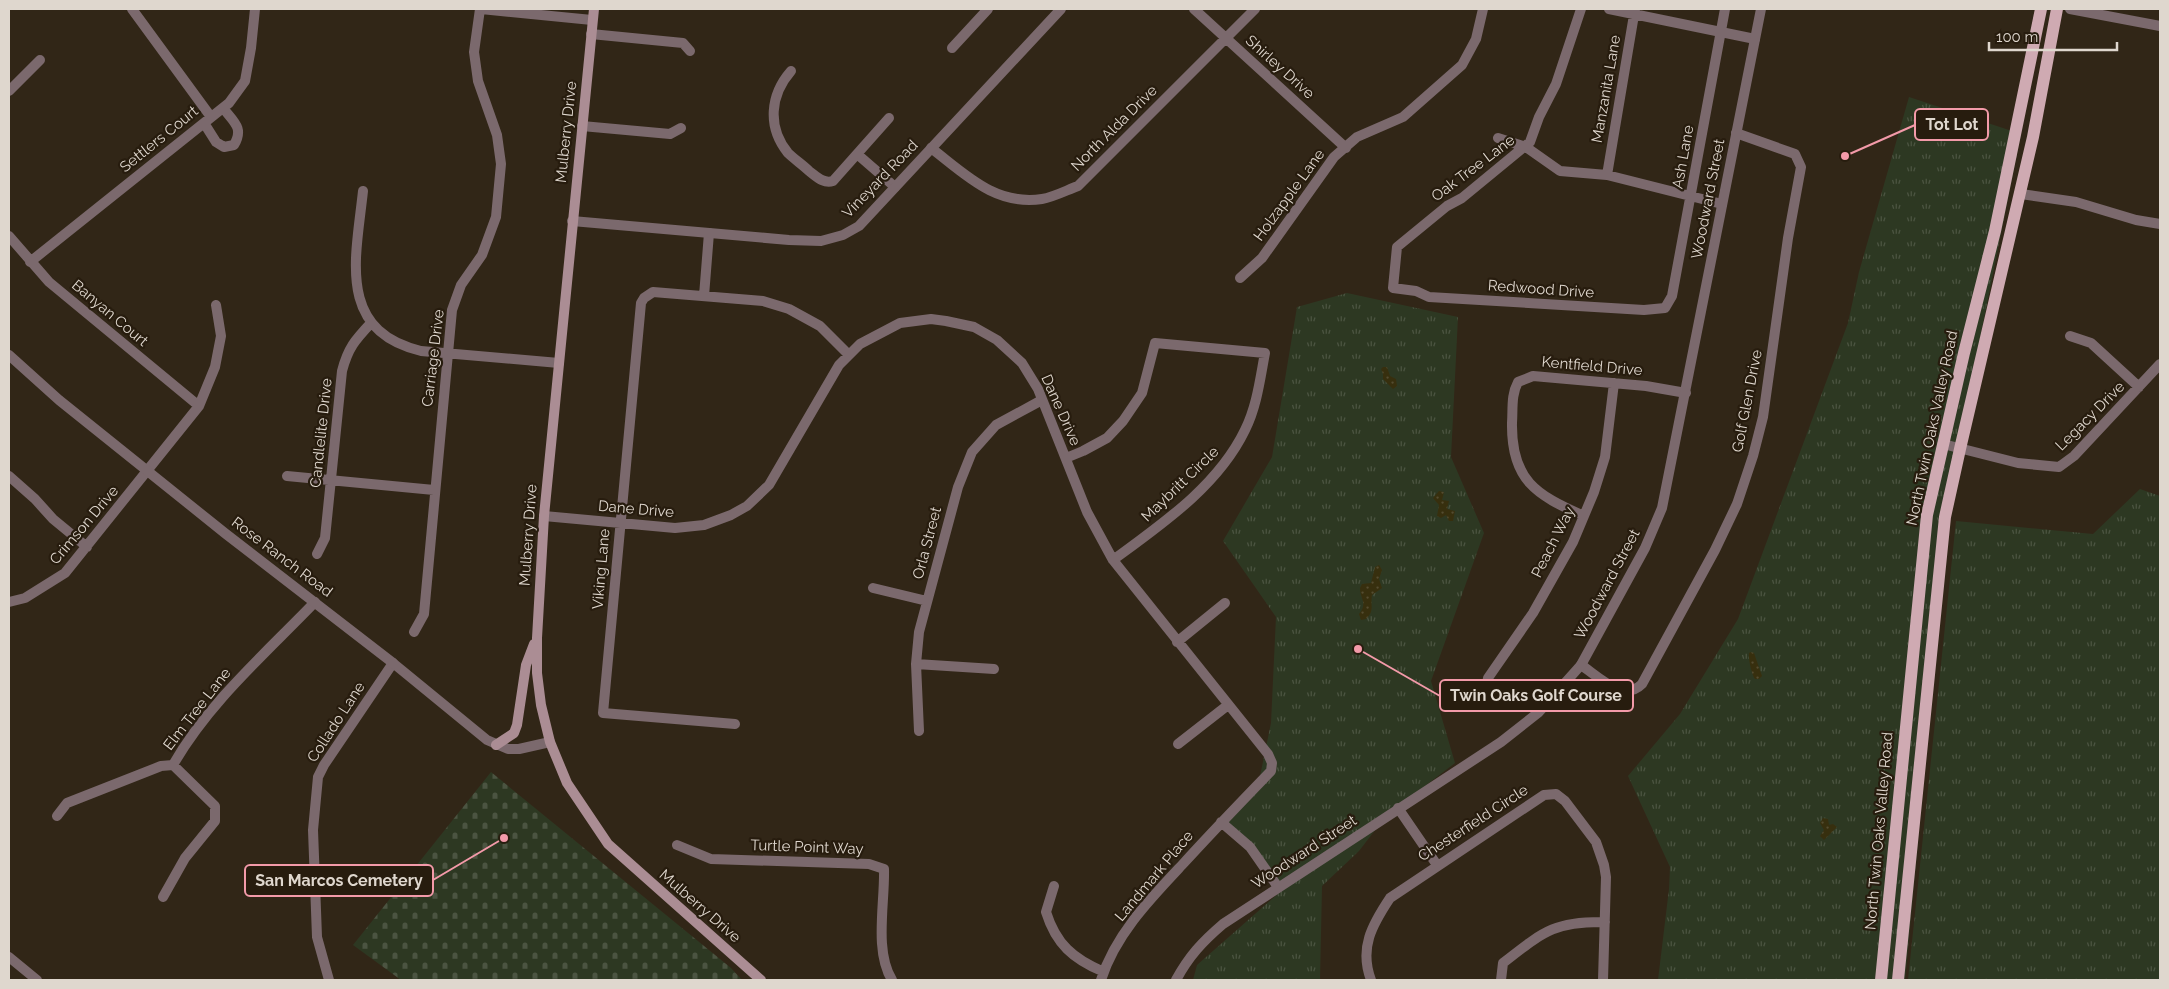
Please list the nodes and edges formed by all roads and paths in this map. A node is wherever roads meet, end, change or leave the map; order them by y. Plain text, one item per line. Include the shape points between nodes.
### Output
1 (132, 9) edge
2 (255, 9) edge
3 (480, 9) edge
4 (594, 9) edge
5 (988, 9) edge
6 (1061, 9) edge
7 (1194, 9) edge
8 (1255, 9) edge
9 (1483, 9) edge
10 (1581, 9) edge
11 (1609, 9) edge
12 (1725, 9) edge
13 (1760, 9) edge
14 (2041, 9) edge
15 (2057, 9) edge
16 (2070, 9) edge
17 (1635, 12) edge
18 (592, 20) junction
19 (2160, 26) edge
20 (1721, 31) junction
21 (591, 34) junction
22 (1225, 37) junction
23 (1755, 39) junction
24 (952, 48) dead end
25 (690, 51) dead end
26 (40, 60) dead end
27 (791, 71) dead end
28 (9, 91) edge
29 (224, 108) junction
30 (889, 118) dead end
31 (208, 120) junction
32 (582, 126) junction
33 (681, 128) dead end
34 (1736, 133) junction
35 (1498, 138) dead end
36 (1526, 147) junction
37 (930, 148) junction
38 (1346, 148) junction
39 (857, 154) junction
40 (1607, 175) junction
41 (895, 187) junction
42 (363, 191) dead end
43 (2021, 194) junction
44 (1691, 197) junction
45 (1722, 204) junction
46 (572, 221) junction
47 (2160, 224) edge
48 (709, 233) junction
49 (9, 236) edge
50 (30, 262) junction
51 (1240, 278) dead end
52 (1416, 291) joint
53 (704, 296) junction
54 (216, 305) dead end
55 (1665, 308) joint
56 (371, 323) junction
57 (2070, 336) dead end
58 (447, 353) junction
59 (849, 355) junction
60 (9, 356) edge
61 (559, 364) junction
62 (2160, 364) edge
63 (1614, 383) junction
64 (2139, 387) junction
65 (1686, 393) junction
66 (1042, 400) junction
67 (198, 406) junction
68 (1942, 444) junction
69 (1960, 449) junction
70 (1066, 458) junction
71 (148, 471) junction
72 (9, 476) edge
73 (287, 476) dead end
74 (331, 480) junction
75 (434, 490) junction
76 (544, 516) junction
77 (1584, 516) junction
78 (620, 523) junction
79 (87, 547) junction
80 (317, 554) dead end
81 (1113, 560) junction
82 (873, 588) dead end
83 (926, 601) junction
84 (9, 602) edge
85 (315, 602) junction
86 (1225, 603) dead end
87 (414, 632) dead end
88 (537, 638) junction
89 (1177, 642) junction
90 (393, 663) junction
91 (916, 664) junction
92 (1581, 665) junction
93 (994, 669) dead end
94 (1484, 701) dead end
95 (1228, 705) junction
96 (735, 724) dead end
97 (919, 732) dead end
98 (550, 742) junction
99 (1178, 744) dead end
100 (496, 745) junction
101 (173, 765) junction
102 (1398, 808) junction
103 (57, 816) dead end
104 (1221, 822) junction
105 (677, 845) dead end
106 (1437, 865) junction
107 (1054, 886) dead end
108 (1278, 887) junction
109 (1890, 890) junction
110 (163, 897) dead end
111 (1605, 922) junction
112 (9, 957) edge
113 (1103, 976) edge
114 (1896, 978) edge
115 (37, 980) edge
116 (329, 980) edge
117 (761, 980) edge
118 (892, 980) edge
119 (1176, 980) edge
120 (1371, 980) edge
121 (1501, 980) edge
122 (1603, 980) edge
123 (1881, 980) edge

1 - 31 street
2 - 29 street, Settlers Court via 245,81
3 - 18 street
3 - 58 street, Carriage Drive via 474,52 478,81 497,135 501,164 496,217 482,255 461,285 452,310
4 - 18 main road, Mulberry Drive
5 - 24 street
6 - 37 street, Vineyard Road
7 - 22 street, Shirley Drive
8 - 22 street, North Alda Drive
9 - 38 street, Holzapple Lane via 1476,39 1462,65 1403,117 1356,137
10 - 36 street, Oak Tree Lane via 1556,84
11 - 17 street
12 - 20 street, Ash Lane
13 - 23 street, Woodward Street
14 - 68 main road, North Twin Oaks Valley Road via 1995,231
15 - 43 main road, North Twin Oaks Valley Road
16 - 19 street
17 - 20 street
17 - 40 street, Manzanita Lane
18 - 21 main road, Mulberry Drive
20 - 23 street
20 - 44 street, Ash Lane
21 - 25 street via 683,44
21 - 32 main road, Mulberry Drive
22 - 37 street, North Alda Drive via 1078,186 1044,199 999,196
22 - 38 street, Shirley Drive
23 - 34 street, Woodward Street
26 - 28 street
27 - 39 street via 781,83 774,102 775,129 788,153 820,180 829,182
29 - 31 street, Settlers Court
29 - 31 street via 238,128 239,137 234,145 224,147 216,142
30 - 39 street
31 - 50 street, Settlers Court
32 - 33 street via 670,134
32 - 46 main road, Mulberry Drive
34 - 45 street, Woodward Street
34 - 92 street, Golf Glen Drive via 1795,154 1801,167 1763,417 1753,456 1737,504 1642,684 1627,692 1616,689
35 - 36 street
36 - 40 street via 1560,171
36 - 52 street, Oak Tree Lane via 1397,247 1393,288
37 - 41 street, Vineyard Road
38 - 51 street, Holzapple Lane via 1334,157 1262,258
39 - 41 street
40 - 44 street
41 - 48 street, Vineyard Road via 858,226 831,239 789,240
42 - 56 street via 355,268 360,304
43 - 47 street via 2076,202
43 - 69 main road, North Twin Oaks Valley Road
44 - 45 street
44 - 55 street, Ash Lane via 1672,296
45 - 65 street, Woodward Street
46 - 48 street, Vineyard Road
46 - 61 main road, Mulberry Drive
48 - 53 street
49 - 50 street, Banyan Court
50 - 67 street, Banyan Court via 49,282
52 - 55 street, Redwood Drive via 1429,297 1644,310
53 - 59 street, Viking Lane via 762,301 789,308 820,326
53 - 78 street, Viking Lane via 653,292 641,303
54 - 67 street, Crimson Drive via 221,336 215,367
56 - 58 street via 386,338 403,347
56 - 74 street, Candlelite Drive via 347,352 342,371
57 - 64 street via 2091,344
58 - 61 street
58 - 75 street, Carriage Drive
59 - 66 street, Dane Drive via 860,344 900,323 931,319 974,327 997,340 1022,363
59 - 78 street, Dane Drive via 839,365 769,485 747,506 704,525 674,528
60 - 71 street, Rose Ranch Road
61 - 76 main road, Mulberry Drive
62 - 64 street, Legacy Drive
63 - 65 street, Kentfield Drive
63 - 77 street, Peach Way via 1605,457
63 - 77 street, Kentfield Drive via 1534,376 1518,382 1513,391 1512,443 1520,470 1530,486 1557,504
64 - 69 street, Legacy Drive via 2074,456 2059,467 2018,464
65 - 92 street, Woodward Street via 1662,508 1645,548
66 - 70 street, Dane Drive
66 - 83 street, Orla Street via 996,425 972,452 958,486
67 - 71 street, Crimson Drive
68 - 69 street, Legacy Drive
68 - 109 main road, North Twin Oaks Valley Road via 1927,515
69 - 114 main road, North Twin Oaks Valley Road via 1944,527
70 - 81 street, Dane Drive via 1087,512
70 - 81 street, Maybritt Circle via 1107,438 1123,421 1142,393 1154,343 1265,353 1258,392 1246,428 1232,454 1168,519
71 - 79 street, Crimson Drive
71 - 85 street, Rose Ranch Road
72 - 79 street
73 - 74 street
74 - 75 street
74 - 80 street, Candlelite Drive via 325,538
75 - 87 street, Carriage Drive via 424,614
76 - 78 street, Dane Drive
76 - 88 main road, Mulberry Drive
77 - 94 street, Peach Way via 1533,613 1488,678
78 - 96 street, Viking Lane via 603,712
79 - 84 street, Crimson Drive via 65,573 26,598
81 - 89 street, Dane Drive
82 - 83 street
83 - 91 street, Orla Street
85 - 90 street, Rose Ranch Road
85 - 101 street, Elm Tree Lane via 236,681 181,750
86 - 89 street
88 - 98 main road, Mulberry Drive via 538,681
88 - 100 main road via 526,665 518,725 514,733
89 - 95 street, Dane Drive
90 - 100 street, Rose Ranch Road
90 - 116 street, Collado Lane via 318,777 314,830 317,937
91 - 93 street
91 - 97 street, Orla Street
92 - 102 street, Woodward Street via 1539,712 1502,742
95 - 99 street
95 - 104 street, Dane Drive via 1272,763 1271,771
98 - 100 street, Rose Ranch Road via 519,749
98 - 117 main road, Mulberry Drive via 567,783 608,844
101 - 103 street, Elm Tree Lane via 161,766 68,803
101 - 110 street via 215,806 215,821 186,858
102 - 106 street
102 - 108 street, Woodward Street
104 - 108 street via 1250,847
104 - 113 street, Landmark Place via 1150,899 1127,929
105 - 118 street, Turtle Point Way via 711,858 869,864 884,869 882,954
106 - 111 street, Chesterfield Circle via 1544,795 1556,794 1566,801 1596,842 1606,877
106 - 120 street, Chesterfield Circle via 1390,898 1373,923 1366,955
107 - 113 street via 1046,912 1057,938 1066,949
108 - 119 street, Woodward Street via 1223,924 1198,946
109 - 114 main road via 1896,908 1892,959
109 - 123 main road, North Twin Oaks Valley Road
111 - 121 street via 1561,925 1540,935 1503,963
111 - 122 street, Chesterfield Circle
112 - 115 street

